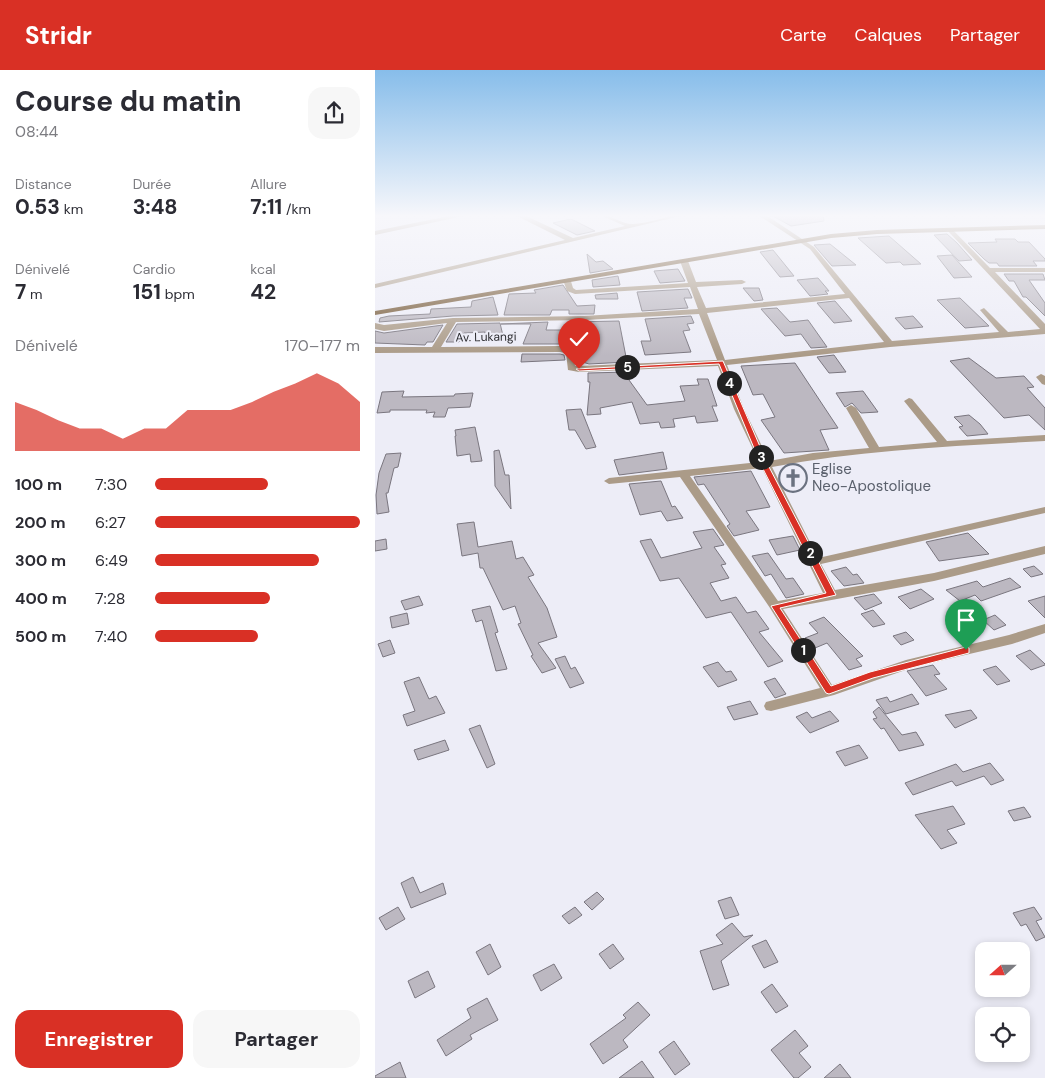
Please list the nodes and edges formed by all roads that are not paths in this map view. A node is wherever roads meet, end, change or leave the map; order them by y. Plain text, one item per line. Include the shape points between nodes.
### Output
1 (480, 262) edge
2 (678, 262) edge
3 (684, 262) edge
4 (823, 262) edge
5 (982, 262) edge
6 (990, 270) junction
7 (1045, 270) edge
8 (567, 280) junction
9 (742, 282) dead end
10 (375, 286) edge
11 (695, 286) junction
12 (849, 296) junction
13 (984, 310) dead end
14 (703, 311) junction
15 (375, 313) edge
16 (453, 320) junction
17 (375, 326) edge
18 (1045, 330) edge
19 (1006, 335) junction
20 (890, 344) junction
21 (375, 350) edge
22 (435, 350) junction
23 (721, 362) junction
24 (909, 401) dead end
25 (851, 408) dead end
26 (1045, 438) edge
27 (944, 444) junction
28 (876, 450) junction
29 (765, 465) junction
30 (682, 472) junction
31 (609, 481) dead end
32 (1045, 510) edge
33 (1045, 550) edge
34 (815, 562) junction
35 (831, 595) junction
36 (775, 606) junction
37 (1045, 628) edge
38 (829, 691) junction
39 (771, 706) dead end

1 - 10 street
2 - 8 main road
3 - 11 street
4 - 12 street
5 - 6 street
6 - 7 street
6 - 18 street
8 - 11 street via 570,290 575,292
8 - 15 main road
9 - 11 street
11 - 14 street
12 - 14 street
12 - 20 street
13 - 19 street
14 - 16 street
14 - 23 street
16 - 17 street via 384,328
16 - 22 street
18 - 19 street
19 - 20 street
20 - 23 street
21 - 22 street, Av. Lukangi
22 - 23 street, Av. Lukangi via 568,350 571,368 579,369
23 - 29 street
24 - 27 street
25 - 28 street
26 - 27 street
27 - 28 street
28 - 29 street
29 - 30 street
29 - 34 street
30 - 31 street
30 - 36 street
32 - 34 street
33 - 35 street via 934,577
34 - 35 street
35 - 36 street
36 - 38 street
37 - 38 street via 870,675
38 - 39 street

